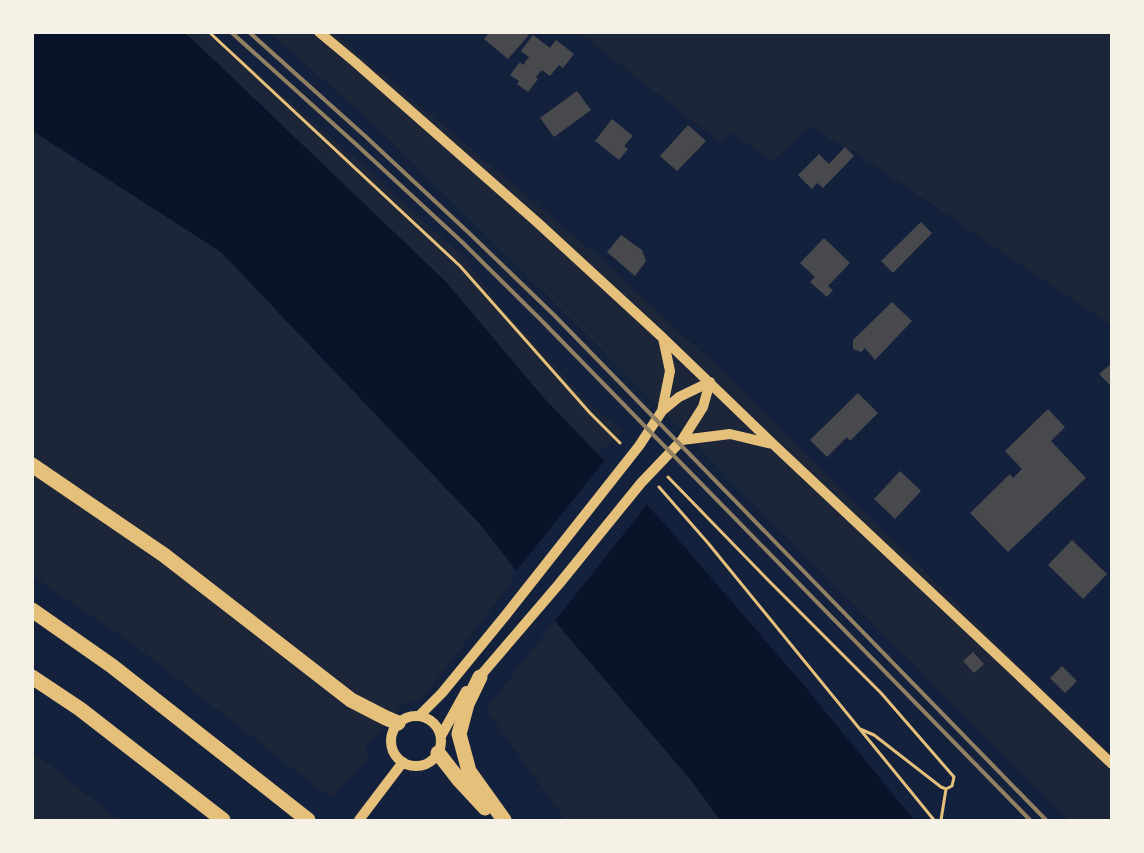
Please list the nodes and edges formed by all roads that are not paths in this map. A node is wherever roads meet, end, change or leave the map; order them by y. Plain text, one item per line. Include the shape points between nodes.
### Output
1 (319, 32) edge
2 (664, 338) junction
3 (710, 382) junction
4 (662, 411) junction
5 (682, 440) junction
6 (773, 444) junction
7 (32, 465) edge
8 (32, 610) edge
9 (32, 677) edge
10 (480, 677) junction
11 (420, 716) junction
12 (398, 723) junction
13 (441, 736) junction
14 (438, 753) junction
15 (403, 762) junction
16 (1112, 764) edge
17 (223, 820) edge
18 (308, 820) edge
19 (359, 820) edge
20 (497, 820) edge
21 (504, 820) edge

1 - 2 main road
2 - 3 main road
2 - 4 main road via 670,371
3 - 4 main road via 688,392
3 - 5 main road via 703,407
3 - 6 main road
4 - 11 main road via 639,446 505,616
5 - 6 main road via 730,434
5 - 10 main road via 641,483
6 - 16 main road
7 - 12 highway via 164,555 351,700
8 - 18 highway via 112,666
9 - 17 highway via 80,709
10 - 13 main road via 465,692
10 - 21 highway via 458,734 469,771
11 - 12 main road via 408,717
11 - 13 main road via 437,726
12 - 15 main road via 393,730 392,748
13 - 14 main road
14 - 15 main road via 422,765 412,766
14 - 20 highway
15 - 19 main road

